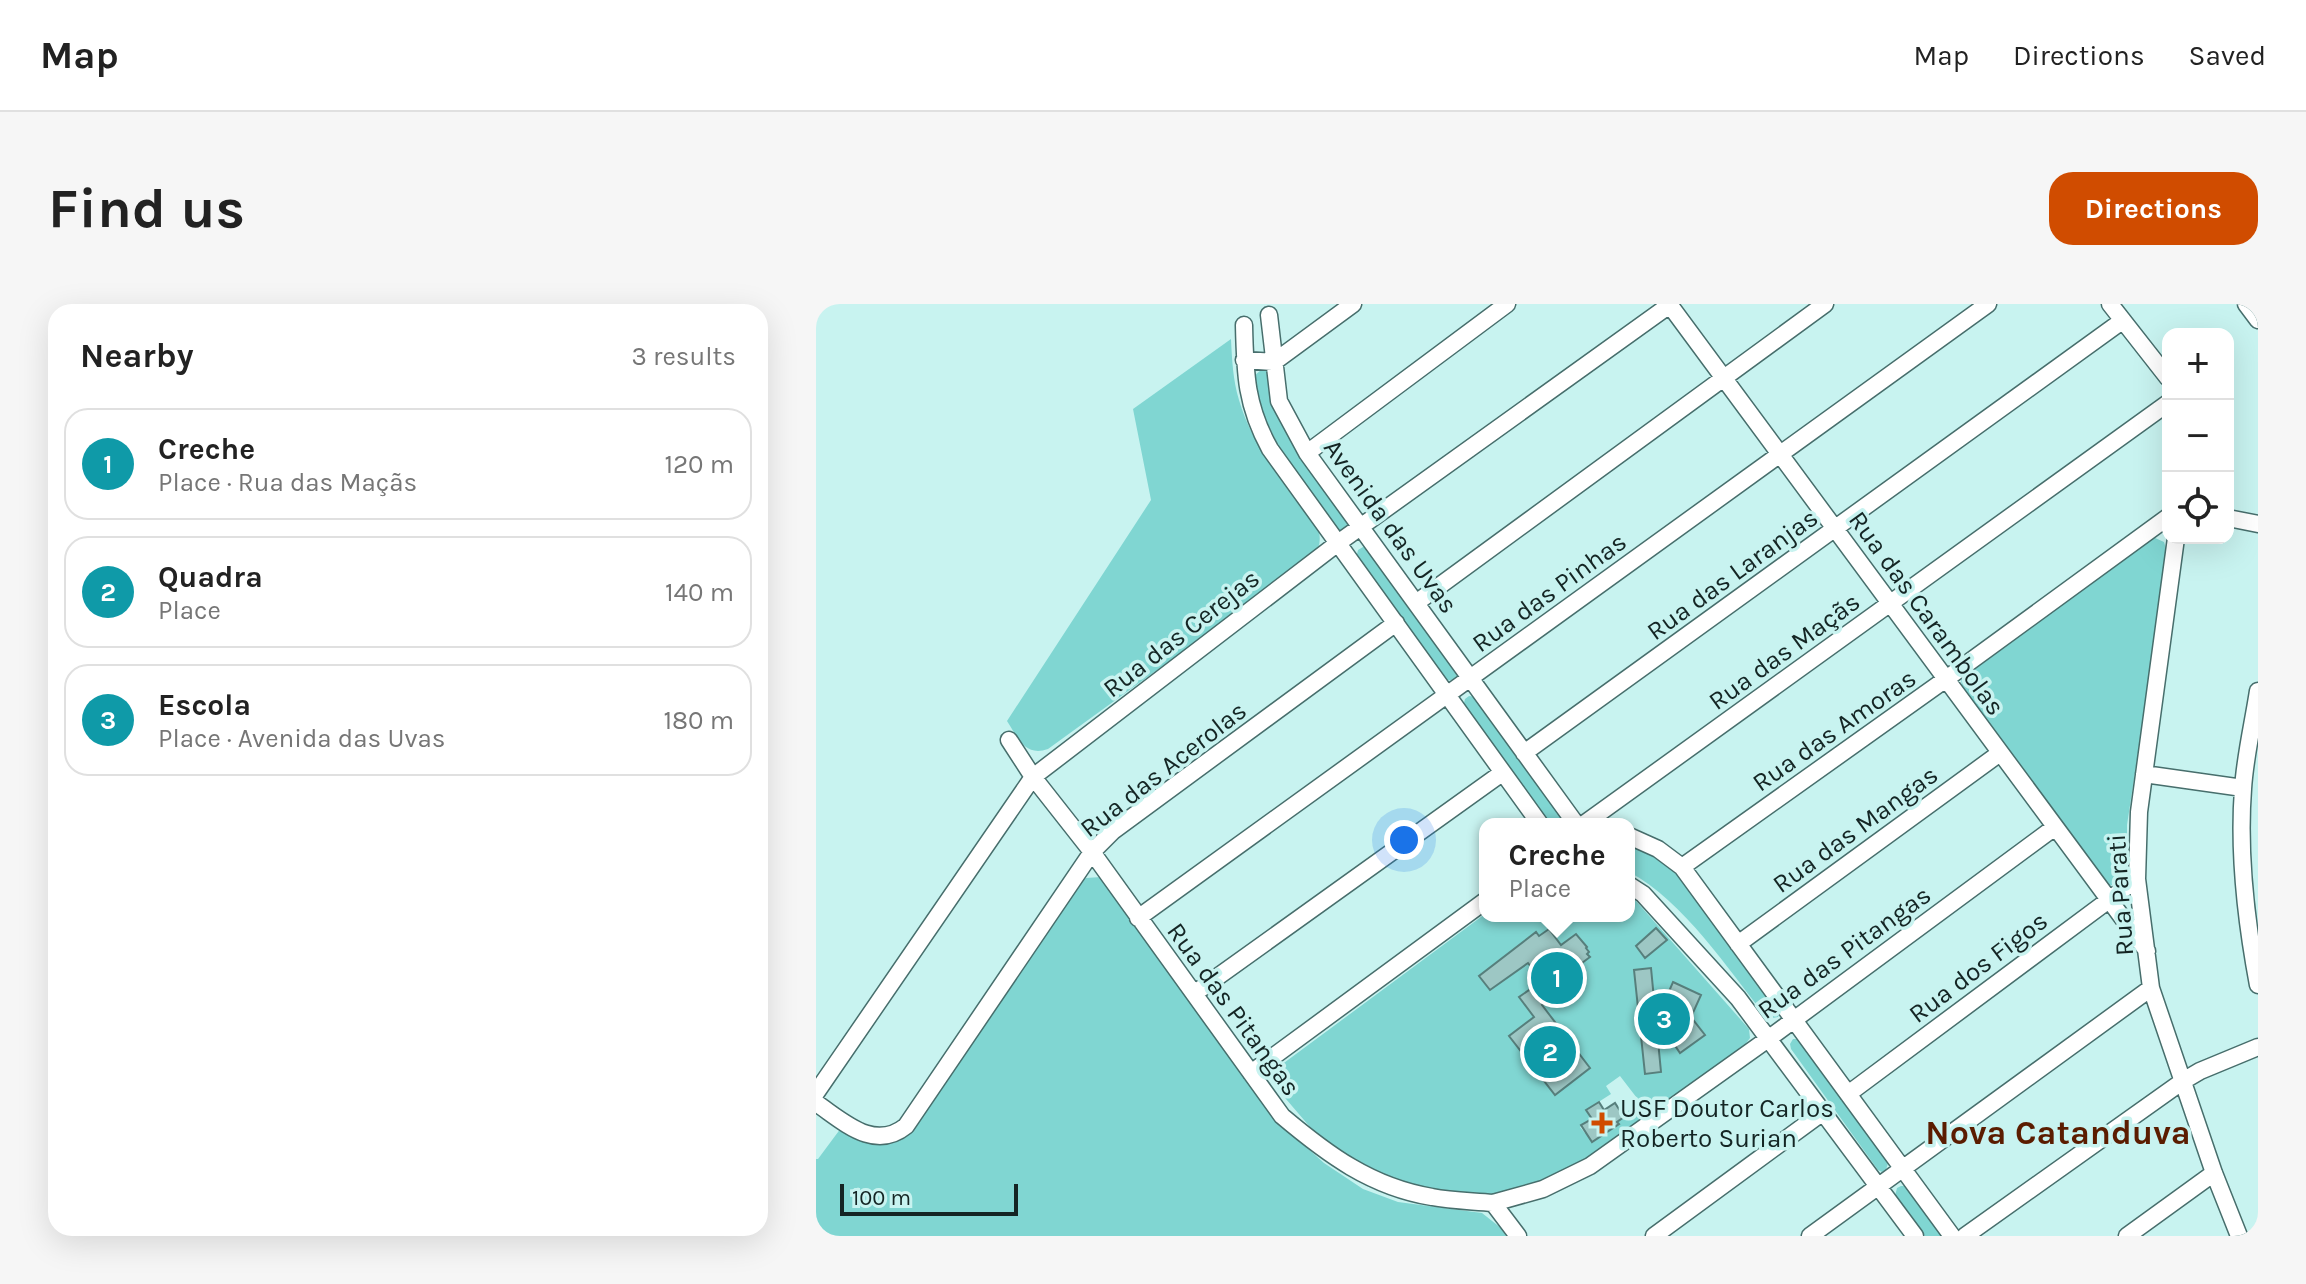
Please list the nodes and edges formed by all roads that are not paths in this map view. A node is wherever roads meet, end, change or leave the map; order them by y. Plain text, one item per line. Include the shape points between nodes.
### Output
1 (1353, 304) edge
2 (1507, 304) edge
3 (1670, 304) edge
4 (1825, 304) edge
5 (1988, 304) edge
6 (2110, 304) edge
7 (2246, 304) edge
8 (1269, 315) dead end
9 (2258, 320) edge
10 (2122, 321) junction
11 (1244, 325) dead end
12 (1244, 360) junction
13 (1274, 362) junction
14 (2162, 371) edge
15 (1724, 379) junction
16 (2162, 407) edge
17 (1307, 453) junction
18 (1779, 453) junction
19 (2234, 519) edge
20 (2162, 521) edge
21 (2258, 524) edge
22 (1361, 526) junction
23 (1836, 530) junction
24 (1338, 543) junction
25 (2175, 544) edge
26 (1416, 603) junction
27 (1890, 604) junction
28 (1396, 623) junction
29 (1471, 678) junction
30 (1946, 679) junction
31 (2258, 691) edge
32 (1448, 696) junction
33 (1009, 740) dead end
34 (1524, 753) junction
35 (2000, 753) junction
36 (1502, 773) junction
37 (2144, 774) junction
38 (1033, 777) junction
39 (2243, 788) junction
40 (1536, 818) edge
41 (1572, 818) edge
42 (1592, 818) edge
43 (2055, 827) junction
44 (1635, 839) edge
45 (1092, 852) junction
46 (1682, 867) junction
47 (2137, 879) junction
48 (2251, 881) edge
49 (1635, 889) edge
50 (2109, 900) junction
51 (1479, 905) edge
52 (1138, 918) junction
53 (1738, 944) junction
54 (2147, 951) junction
55 (2258, 985) edge
56 (2151, 988) junction
57 (1195, 993) junction
58 (1793, 1019) junction
59 (1768, 1039) junction
60 (2258, 1047) edge
61 (1251, 1073) junction
62 (2183, 1081) junction
63 (816, 1093) edge
64 (1848, 1094) junction
65 (816, 1103) edge
66 (1823, 1112) junction
67 (1902, 1168) junction
68 (2214, 1173) junction
69 (1877, 1187) junction
70 (1493, 1203) junction
71 (1518, 1236) edge
72 (1654, 1236) edge
73 (1810, 1236) edge
74 (1915, 1236) edge
75 (1952, 1236) edge
76 (1965, 1236) edge
77 (2127, 1236) edge
78 (2239, 1236) edge

1 - 13 street
2 - 17 street
3 - 15 street, Rua das Carambolas
3 - 22 street, Rua das Cerejas
4 - 15 street
5 - 18 street, Rua das Pinhas
6 - 10 street
7 - 9 street
8 - 13 street, Avenida das Uvas
10 - 14 street
10 - 23 street, Rua das Laranjas
11 - 12 street, Avenida das Uvas
12 - 13 street
12 - 24 street, Avenida das Uvas via 1256,424
13 - 17 street, Avenida das Uvas via 1279,401
15 - 18 street, Rua das Carambolas
15 - 26 street
16 - 27 street, Rua das Maçãs
17 - 22 street, Avenida das Uvas
18 - 23 street, Rua das Carambolas
18 - 29 street, Rua das Pinhas
19 - 21 street
20 - 30 street, Rua das Amoras
22 - 24 street, Rua das Cerejas
22 - 26 street, Avenida das Uvas
23 - 27 street, Rua das Carambolas
23 - 34 street, Rua das Laranjas
24 - 28 street, Avenida das Uvas
24 - 38 street, Rua das Cerejas
25 - 37 street, Rua Parati
26 - 29 street, Avenida das Uvas
27 - 30 street, Rua das Carambolas
27 - 42 street, Rua das Maçãs
28 - 32 street, Avenida das Uvas
28 - 45 street, Rua das Acerolas via 1113,831
29 - 32 street, Rua das Pinhas
29 - 34 street, Avenida das Uvas
30 - 35 street, Rua das Carambolas
30 - 46 street, Rua das Amoras
31 - 39 street
32 - 36 street, Avenida das Uvas
32 - 52 street, Rua das Pinhas
33 - 38 street, Rua das Pitangas
34 - 41 street, Avenida das Uvas
35 - 43 street, Rua das Carambolas
35 - 53 street, Rua das Mangas
36 - 40 street, Avenida das Uvas
36 - 57 street
37 - 39 street
37 - 47 street, Rua Parati
38 - 45 street, Rua das Pitangas
38 - 63 street, Rua das Cerejas
39 - 48 street via 2242,858
43 - 50 street, Rua das Carambolas
43 - 58 street, Rua das Pitangas
44 - 46 street
45 - 52 street, Rua das Pitangas
45 - 65 street, Rua das Acerolas via 906,1126 892,1135 867,1136
46 - 53 street
47 - 50 street, Rua dos Figos
47 - 54 street, Rua Parati
48 - 55 street via 2248,934
49 - 59 street via 1738,998
50 - 54 street, Rua das Carambolas
50 - 64 street, Rua dos Figos
51 - 61 street
52 - 57 street, Rua das Pitangas
53 - 58 street
54 - 56 street, Rua Parati
56 - 62 street, Rua Parati
56 - 67 street
57 - 61 street, Rua das Pitangas
58 - 59 street, Rua das Pitangas
58 - 64 street
59 - 66 street
59 - 70 street, Rua das Pitangas via 1590,1166 1543,1189
60 - 62 street
61 - 70 street, Rua das Pitangas via 1282,1116 1323,1151 1375,1181 1431,1197
62 - 68 street, Rua Parati
62 - 76 street
64 - 67 street
66 - 69 street
66 - 72 street
67 - 69 street
67 - 75 street
68 - 77 street
68 - 78 street, Rua Parati
69 - 73 street
69 - 74 street
70 - 71 street

